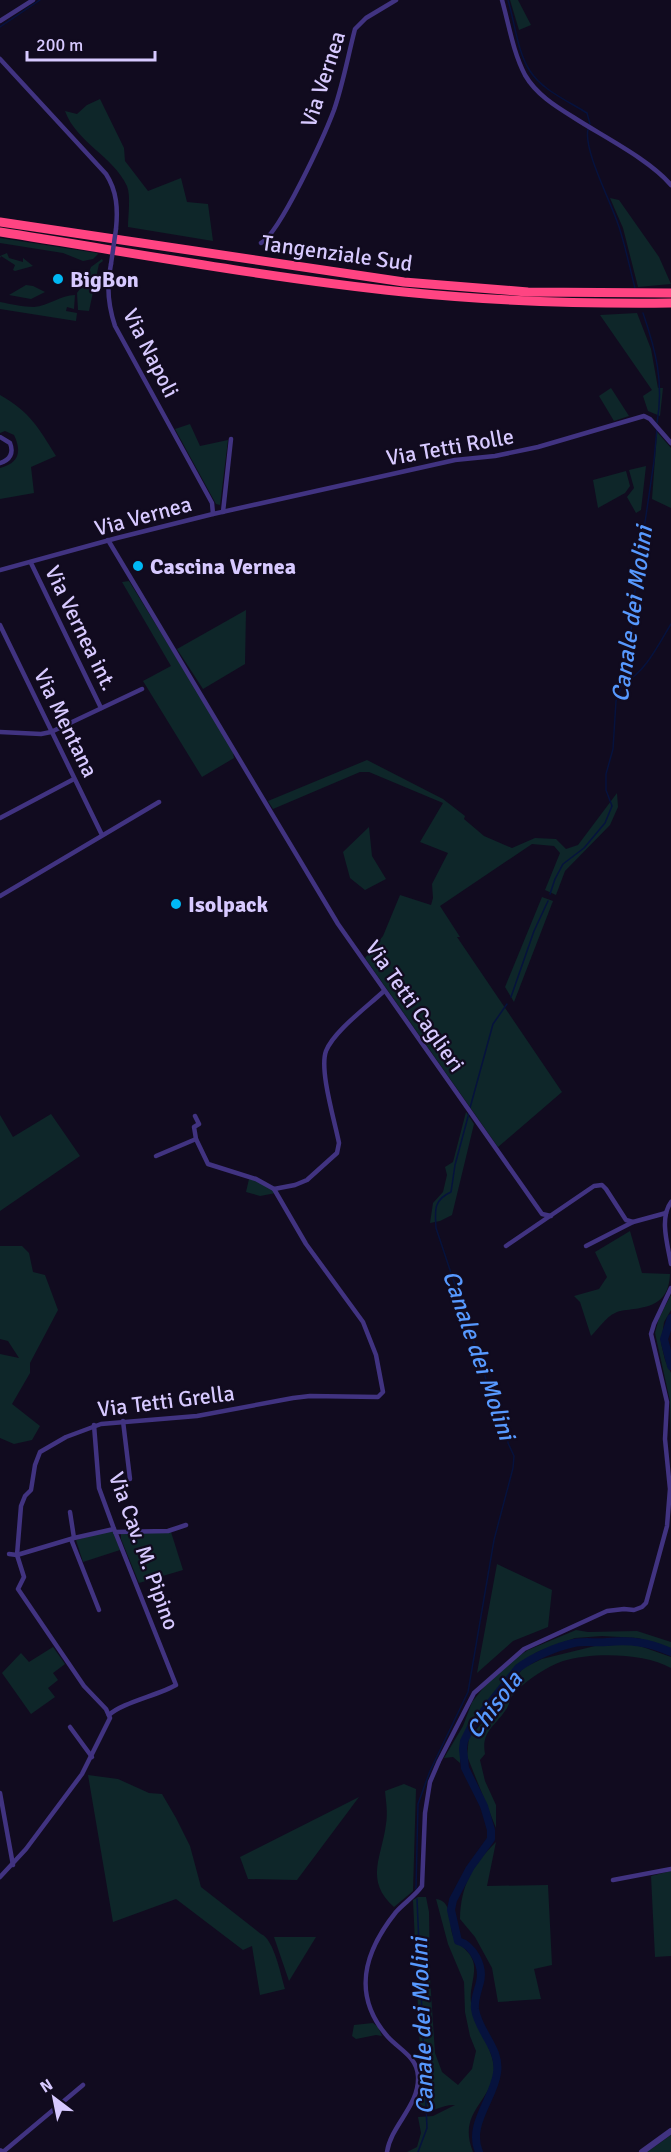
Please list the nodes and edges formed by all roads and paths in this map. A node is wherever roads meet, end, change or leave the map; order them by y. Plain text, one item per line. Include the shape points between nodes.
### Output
1 (33, 0) edge
2 (396, 0) edge
3 (502, 0) edge
4 (0, 21) edge
5 (0, 59) edge
6 (671, 185) edge
7 (0, 222) edge
8 (0, 232) edge
9 (261, 243) dead end
10 (671, 293) edge
11 (671, 303) edge
12 (0, 437) edge
13 (231, 439) dead end
14 (671, 443) edge
15 (0, 463) edge
16 (223, 512) junction
17 (213, 514) junction
18 (108, 540) junction
19 (31, 563) junction
20 (0, 570) edge
21 (0, 625) edge
22 (3, 638) edge
23 (142, 689) dead end
24 (101, 708) junction
25 (0, 732) edge
26 (51, 732) junction
27 (74, 779) junction
28 (159, 802) dead end
29 (0, 818) edge
30 (102, 835) junction
31 (0, 896) edge
32 (384, 991) junction
33 (195, 1116) dead end
34 (196, 1138) junction
35 (156, 1156) dead end
36 (274, 1189) junction
37 (671, 1202) edge
38 (666, 1213) junction
39 (551, 1216) junction
40 (633, 1222) junction
41 (506, 1246) dead end
42 (586, 1246) dead end
43 (671, 1264) edge
44 (671, 1288) edge
45 (123, 1421) junction
46 (94, 1425) junction
47 (130, 1479) dead end
48 (70, 1512) dead end
49 (186, 1525) dead end
50 (114, 1531) junction
51 (73, 1538) junction
52 (9, 1554) dead end
53 (17, 1555) junction
54 (99, 1610) dead end
55 (109, 1715) junction
56 (70, 1727) dead end
57 (92, 1757) junction
58 (0, 1792) edge
59 (13, 1865) junction
60 (671, 1869) edge
61 (0, 1877) edge
62 (614, 1880) dead end
63 (83, 2085) dead end
64 (671, 2131) edge
65 (2, 2152) edge
66 (387, 2152) edge
67 (642, 2152) edge

1 - 4 street
2 - 9 street, Via Vernea via 366,18 356,29 330,120 283,219
3 - 6 street via 526,76 546,99 653,168
5 - 17 street, Via Napoli, bridge via 111,182 116,200 116,229 107,284 115,326 212,503
7 - 10 highway, Tangenziale Sud via 404,282 528,291
8 - 11 highway, Tangenziale Sud via 404,292 540,302
12 - 15 street via 10,443 12,451
13 - 16 street, Via Vernea
14 - 16 street, Via Tetti Rolle via 644,416 520,452 455,460
16 - 17 street, Via Vernea
17 - 18 street, Via Vernea
18 - 19 street, Via Vernea
18 - 32 street, Via Tetti Caglieri via 338,924
19 - 20 street, Via Vernea
19 - 24 street, Via Vernea int.
21 - 22 street, Via Mentana
22 - 26 street, Via Mentana
23 - 24 street
24 - 26 street
25 - 26 street
26 - 27 street, Via Mentana
27 - 29 street
27 - 30 street, Via Mentana
28 - 30 street
30 - 31 street
32 - 36 street via 336,1036 326,1051 325,1076 338,1153 307,1180
32 - 39 street, Via Tetti Caglieri via 542,1214
33 - 34 street via 199,1124 194,1127
34 - 35 street
34 - 36 street via 208,1164
36 - 45 street, Via Tetti Grella via 306,1244 363,1323 376,1355 382,1394 310,1396 197,1416
37 - 38 street
38 - 40 street
38 - 43 street
39 - 40 street via 594,1186 602,1185 626,1220
39 - 41 street
40 - 42 street
44 - 66 street via 651,1334 667,1402 664,1439 670,1489 667,1526 646,1603 634,1610 607,1611 531,1645 474,1693 430,1782 422,1886 395,1914 368,1959 366,1986 371,2009 385,2033 411,2057 418,2076 416,2094 390,2138
45 - 46 street, Via Tetti Grella
45 - 47 street
46 - 50 street, Via Cav. M. Pipino via 99,1488
46 - 53 street, Via Tetti Grella via 50,1445 37,1457 31,1490 21,1506
48 - 51 street
49 - 50 street via 168,1531
50 - 51 street
50 - 55 street, Via Cav. M. Pipino via 176,1685
51 - 53 street
51 - 54 street
52 - 53 street
53 - 55 street, Via Tetti Grella via 24,1576 19,1592 84,1686
55 - 57 street
56 - 57 street
57 - 59 street
58 - 59 street
59 - 61 street
60 - 62 street
63 - 65 street
64 - 67 street

